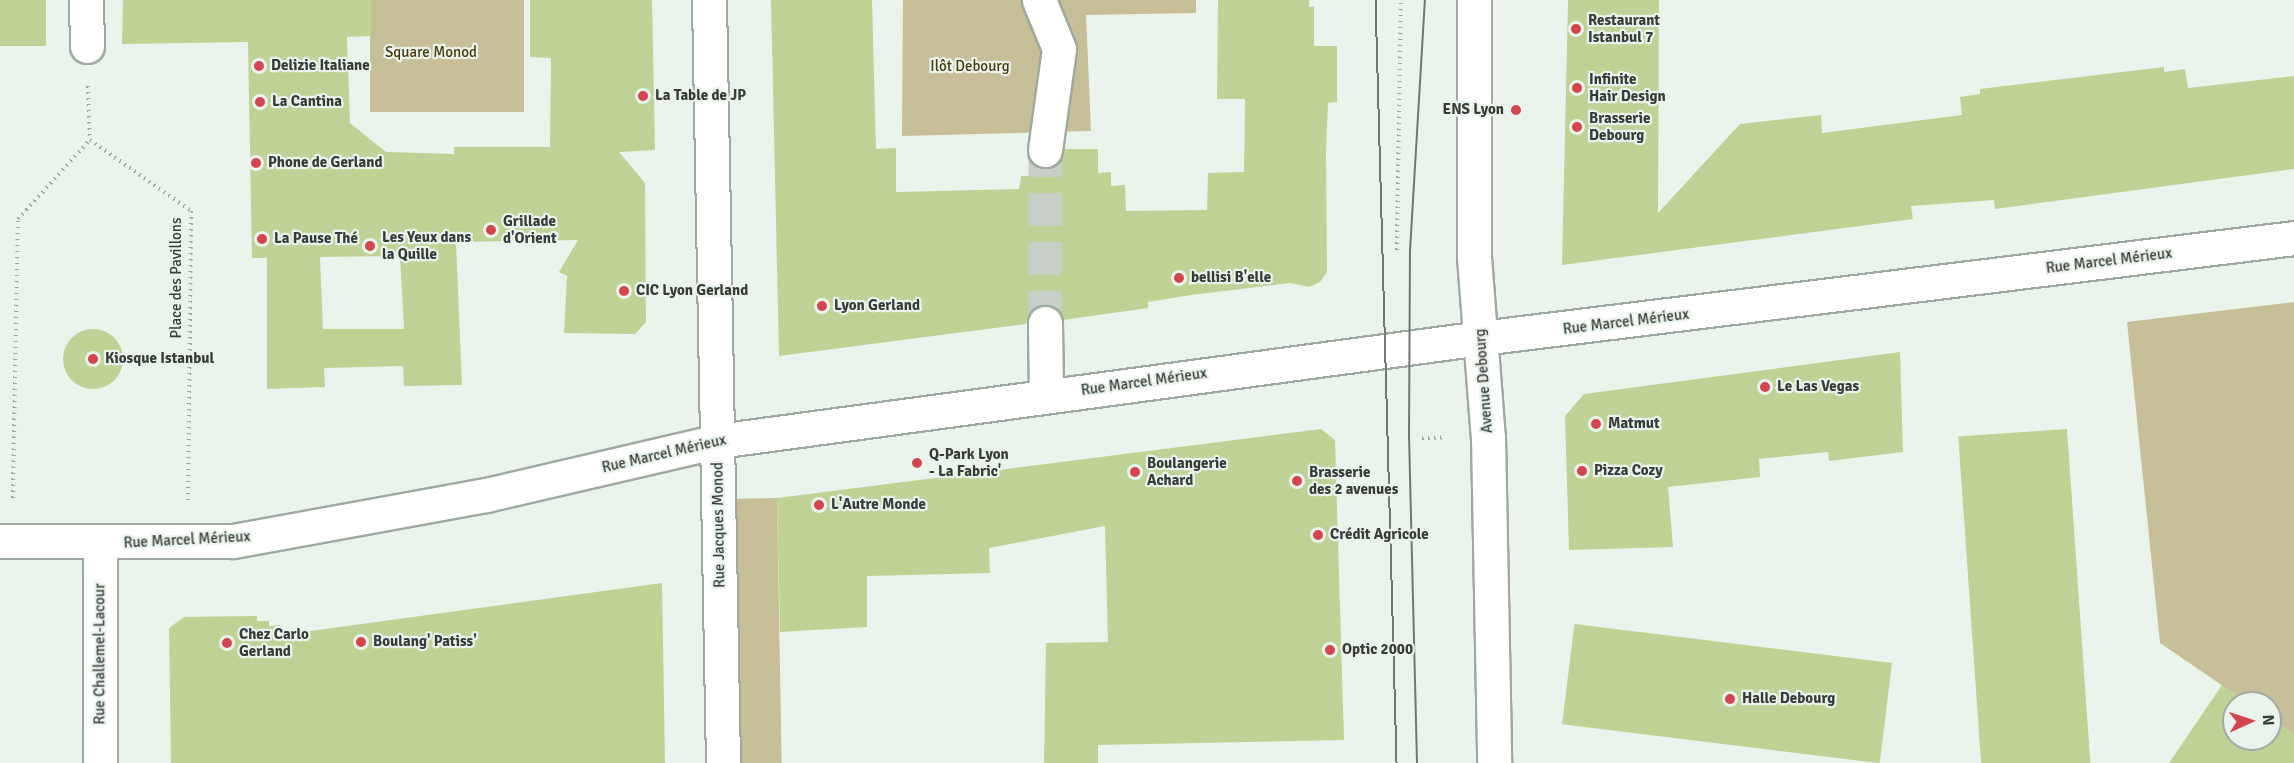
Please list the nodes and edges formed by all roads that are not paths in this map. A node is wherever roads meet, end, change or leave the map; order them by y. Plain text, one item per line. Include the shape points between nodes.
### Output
1 (86, 0) edge
2 (709, 0) edge
3 (1039, 0) edge
4 (1474, 0) edge
5 (87, 46) road end
6 (1045, 150) tunnel mouth
7 (2294, 238) edge
8 (1045, 323) tunnel mouth
9 (1481, 338) junction
10 (1046, 395) junction
11 (718, 441) junction
12 (6, 541) edge
13 (100, 544) junction
14 (100, 763) edge
15 (723, 763) edge
16 (1494, 763) edge

1 - 5 street
2 - 11 street, Rue Jacques Monod
3 - 6 street via 1059,49
4 - 9 street, Avenue Debourg via 1473,257
7 - 9 street, Rue Marcel Mérieux
8 - 10 street
9 - 10 street, Rue Marcel Mérieux
9 - 16 street, Avenue Debourg via 1489,469
10 - 11 street, Rue Marcel Mérieux
11 - 13 street, Rue Marcel Mérieux via 486,495 233,541
11 - 15 street, Rue Jacques Monod
12 - 13 street, Rue Marcel Mérieux
13 - 14 street, Rue Challemel-Lacour

